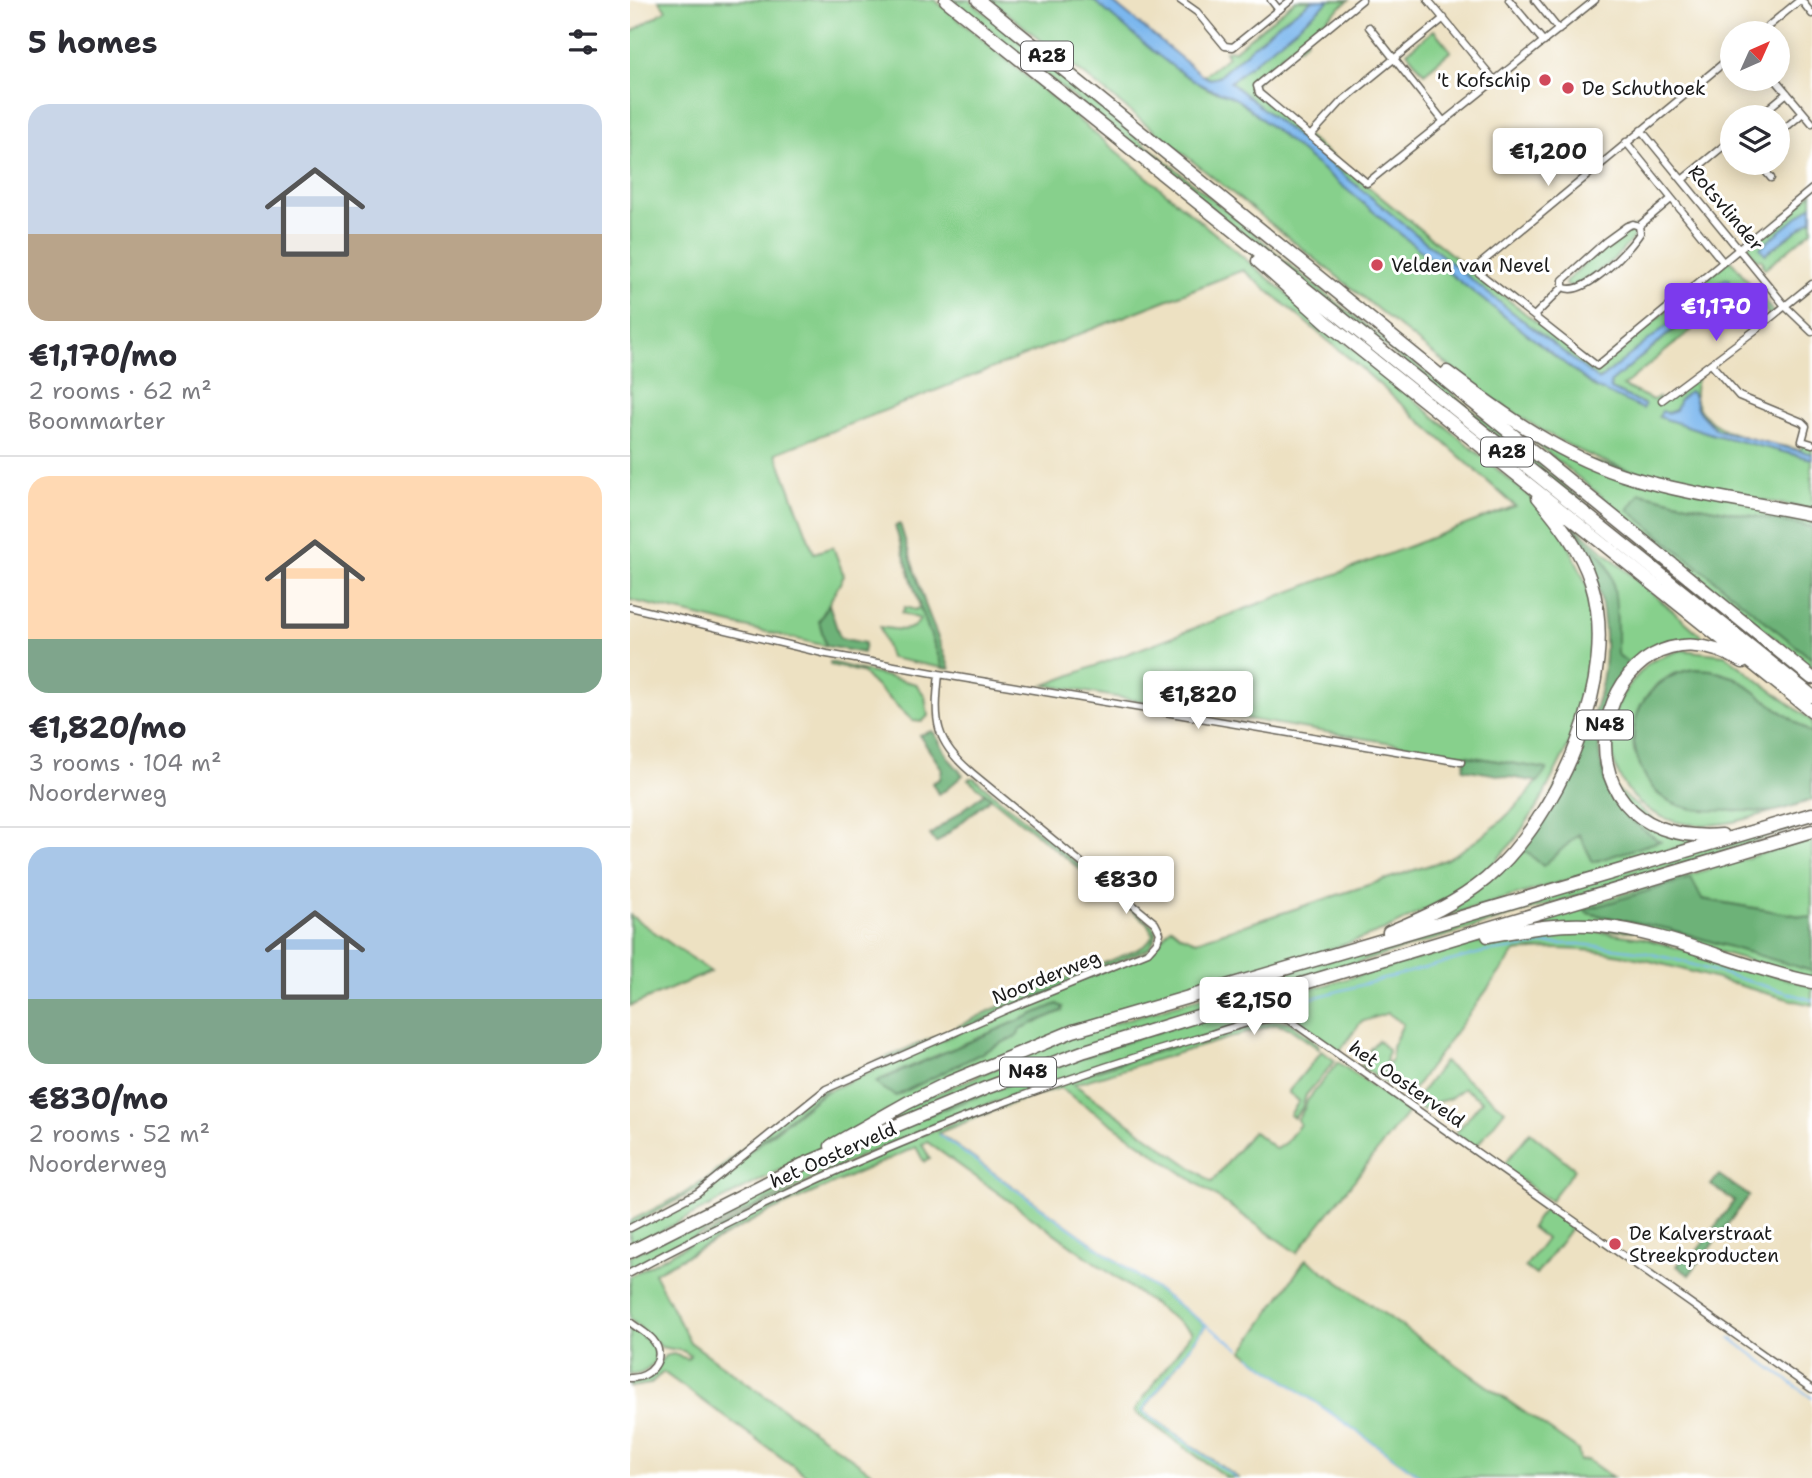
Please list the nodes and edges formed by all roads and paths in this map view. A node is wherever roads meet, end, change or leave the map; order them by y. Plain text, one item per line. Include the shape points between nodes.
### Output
1 (946, 0) edge
2 (978, 0) edge
3 (1181, 0) edge
4 (1271, 0) edge
5 (1291, 0) edge
6 (1362, 0) edge
7 (1429, 0) edge
8 (1509, 0) edge
9 (1535, 0) edge
10 (1595, 0) edge
11 (1800, 0) edge
12 (1279, 10) junction
13 (1812, 14) edge
14 (1444, 18) junction
15 (1775, 21) edge
16 (1368, 27) dead end
17 (1559, 30) junction
18 (1544, 42) junction
19 (1393, 59) junction
20 (1720, 66) edge
21 (1496, 82) junction
22 (1787, 93) joint
23 (1772, 105) edge
24 (1803, 113) junction
25 (1444, 122) junction
26 (1812, 123) edge
27 (1790, 124) edge
28 (1641, 130) junction
29 (1311, 135) junction
30 (1626, 142) junction
31 (1720, 149) edge
32 (1769, 175) edge
33 (1771, 178) dead end
34 (1682, 180) junction
35 (1812, 189) edge
36 (1671, 199) junction
37 (1202, 207) junction
38 (1639, 226) junction
39 (1739, 248) junction
40 (1723, 262) junction
41 (1812, 284) edge
42 (1563, 287) junction
43 (1786, 307) junction
44 (1534, 316) junction
45 (1373, 321) junction
46 (1812, 332) edge
47 (1711, 364) junction
48 (1662, 400) dead end
49 (1812, 444) edge
50 (1519, 475) junction
51 (1812, 515) edge
52 (630, 607) edge
53 (939, 674) junction
54 (1812, 678) edge
55 (1774, 680) junction
56 (1812, 696) edge
57 (1812, 711) edge
58 (1461, 762) dead end
59 (1812, 814) edge
60 (1812, 831) edge
61 (1750, 832) junction
62 (1433, 946) junction
63 (1334, 956) junction
64 (1812, 982) edge
65 (802, 1165) junction
66 (630, 1228) edge
67 (630, 1252) edge
68 (630, 1273) edge
69 (630, 1322) edge
70 (630, 1378) edge
71 (1812, 1390) edge

1 - 37 highway, A28
2 - 45 highway, A28
3 - 12 street via 1225,46 1233,47
4 - 12 street
5 - 12 street
6 - 29 street via 1257,86 1259,93
7 - 14 street
8 - 18 street
9 - 17 street
10 - 17 street
11 - 13 street
11 - 15 street
14 - 19 street
14 - 21 street
16 - 19 street
17 - 18 street
18 - 21 street
19 - 25 street
19 - 29 street via 1341,102
20 - 28 street
21 - 25 street
22 - 23 street
22 - 24 street
24 - 26 street
24 - 27 street
25 - 29 street via 1367,183
28 - 30 street
28 - 34 street, Rotsvlinder
30 - 36 street
30 - 44 street via 1474,269
31 - 34 street
32 - 33 street
34 - 39 street, Rotsvlinder
35 - 39 street
36 - 38 street
36 - 40 street
37 - 50 highway, A28 via 1331,326
37 - 56 highway, A28
38 - 42 street via 1627,226 1605,242 1563,279
38 - 42 street via 1640,233 1612,265 1583,285
39 - 40 street
39 - 43 street, Rotsvlinder
40 - 44 street via 1597,366
41 - 43 street
42 - 44 street
43 - 46 street, Rotsvlinder
43 - 47 street
45 - 51 highway, A28 via 1521,426 1580,458 1632,478
45 - 54 highway, A28
47 - 48 street
47 - 49 street via 1738,396 1802,422 1806,426 1802,442
50 - 55 highway, A28
50 - 63 highway, A28 via 1569,536 1595,602 1598,666 1582,729 1543,811 1515,850 1486,879 1435,912
52 - 53 street via 827,654
53 - 58 street
53 - 66 street, Noorderweg via 936,717 949,751 1155,923 1159,939 1145,953 826,1089 701,1190
55 - 57 highway, A28
55 - 61 highway, N48 via 1706,647 1670,649 1629,675 1617,690 1605,723 1605,759 1611,778 1620,795 1644,819 1688,835
59 - 61 highway, N48
60 - 62 highway, N48
61 - 63 highway, N48
62 - 64 highway, N48 via 1539,927 1602,926 1661,938
62 - 65 highway, N48 via 1086,1051
63 - 65 highway, N48 via 1100,1023 1036,1046 907,1103
65 - 67 highway, N48
68 - 71 street, het Oosterveld via 779,1195 954,1120 1120,1062 1280,1017
69 - 70 street via 652,1340 658,1353 651,1371

